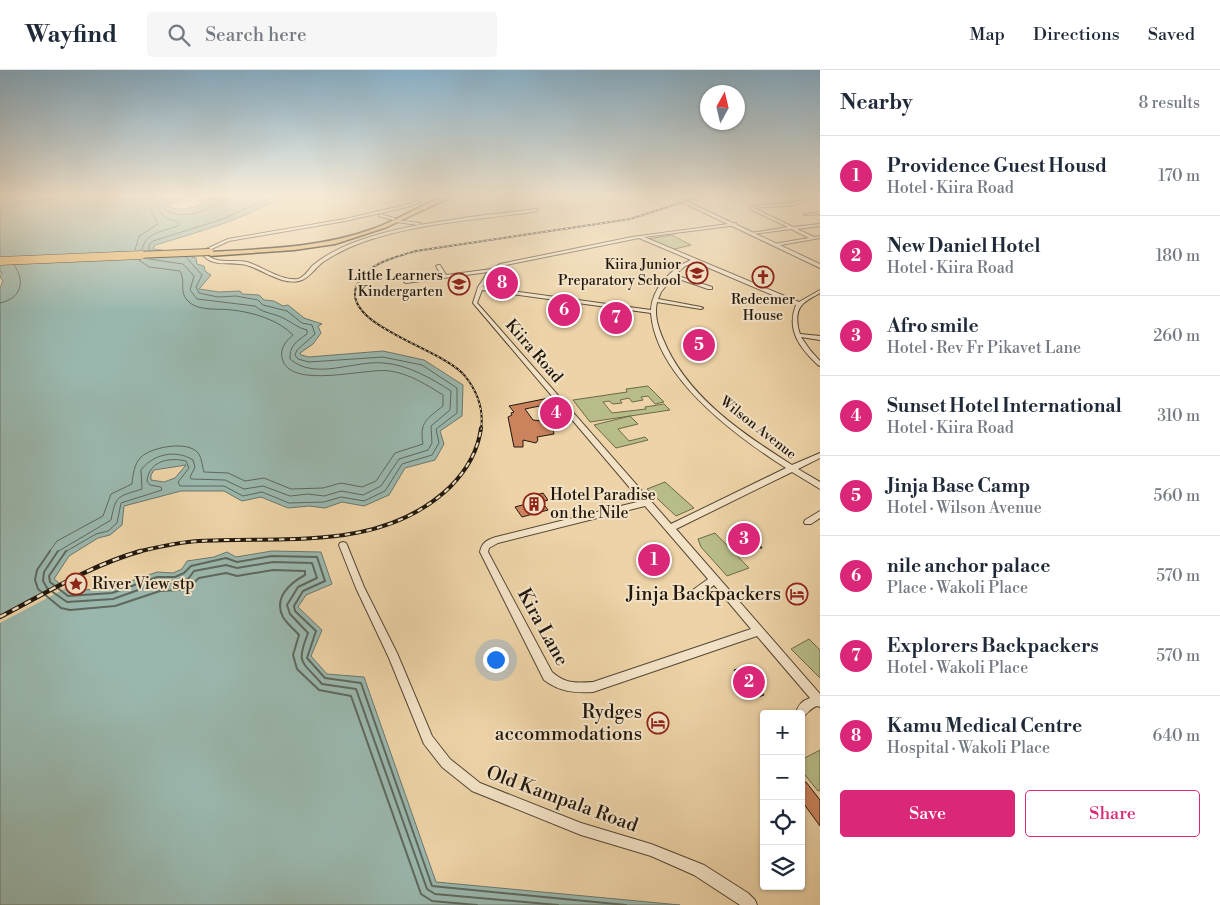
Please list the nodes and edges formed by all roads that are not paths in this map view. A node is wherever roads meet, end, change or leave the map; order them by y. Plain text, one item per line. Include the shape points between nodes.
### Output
1 (261, 234) edge
2 (363, 234) edge
3 (389, 234) edge
4 (662, 234) edge
5 (753, 234) edge
6 (756, 234) edge
7 (805, 234) edge
8 (640, 237) junction
9 (820, 237) edge
10 (813, 238) junction
11 (776, 245) junction
12 (208, 253) junction
13 (693, 261) junction
14 (0, 262) edge
15 (820, 265) edge
16 (438, 266) dead end
17 (492, 270) junction
18 (671, 275) junction
19 (445, 277) junction
20 (406, 282) dead end
21 (480, 288) junction
22 (710, 288) dead end
23 (820, 292) edge
24 (655, 300) junction
25 (799, 304) junction
26 (701, 308) dead end
27 (652, 312) junction
28 (797, 335) junction
29 (820, 338) edge
30 (820, 364) edge
31 (820, 455) edge
32 (792, 470) junction
33 (820, 486) edge
34 (648, 502) junction
35 (820, 514) edge
36 (808, 522) dead end
37 (671, 528) junction
38 (343, 545) dead end
39 (715, 578) junction
40 (690, 596) dead end
41 (760, 631) junction
42 (819, 701) edge
43 (802, 710) edge
44 (750, 905) edge

1 - 12 street via 228,240
2 - 12 highway via 277,251
3 - 12 street via 349,246 315,265 303,278 294,280 249,264 212,261
4 - 8 street
5 - 11 street
6 - 11 street
7 - 10 street
8 - 13 street
8 - 17 street via 500,265
9 - 10 street
10 - 11 street
11 - 15 street
12 - 14 highway, bridge
13 - 18 street, Wilson Avenue via 682,265
13 - 25 street
16 - 19 street
17 - 19 street
17 - 21 street
18 - 22 street
18 - 24 street, Wilson Avenue
19 - 20 street
21 - 27 street
21 - 34 street, Kiira Road via 477,306
23 - 25 street
24 - 26 street
24 - 27 street, Wilson Avenue
25 - 28 street via 794,318
27 - 32 street, Wilson Avenue via 659,340 679,376 732,426
28 - 29 street
28 - 30 street
31 - 32 street
32 - 33 street, Wilson Avenue
32 - 37 street
34 - 37 street, Kiira Road
34 - 41 street, Kira Lane via 496,540 485,546 484,552 548,676 559,686 594,686
35 - 36 street
37 - 39 street, Kiira Road
38 - 44 street, Old Kampala Road via 428,740 446,763 476,787 581,829 651,850 700,870
39 - 40 street
39 - 41 street, Kiira Road
41 - 42 street, Kiira Road
42 - 43 street via 806,705

